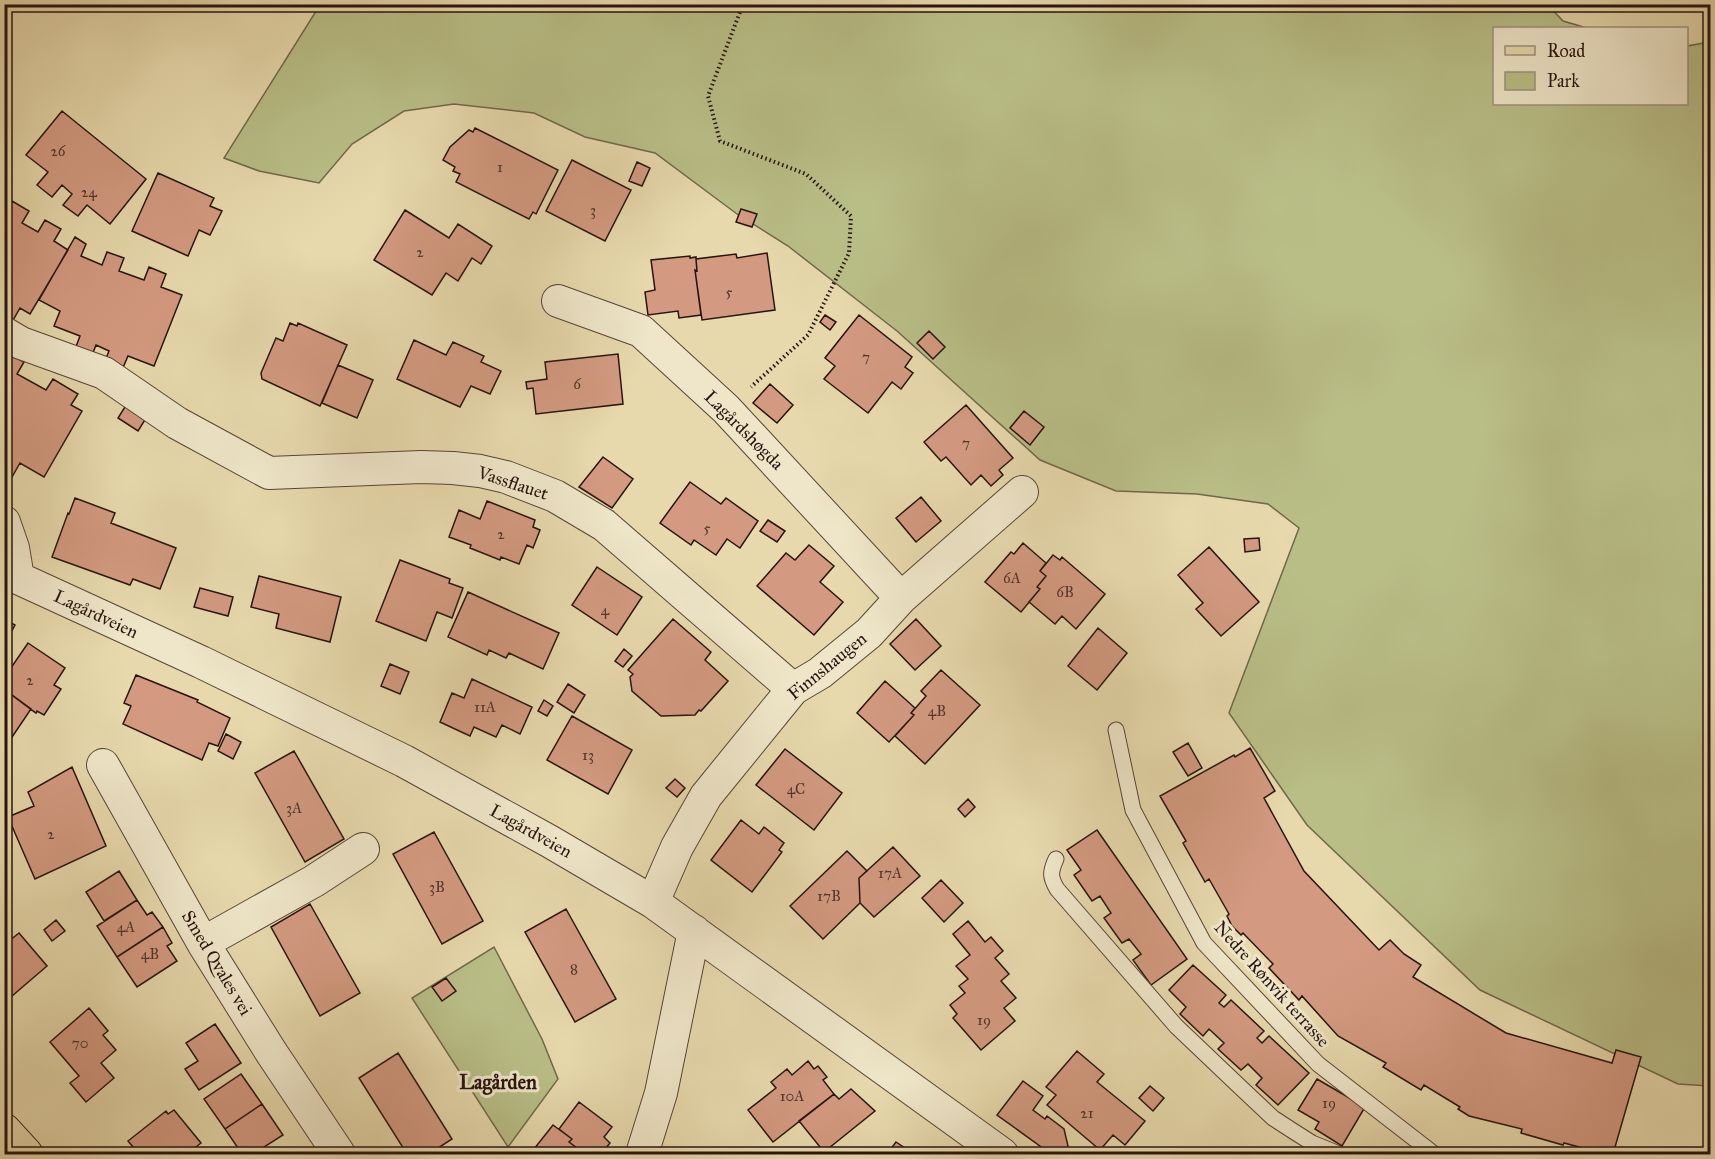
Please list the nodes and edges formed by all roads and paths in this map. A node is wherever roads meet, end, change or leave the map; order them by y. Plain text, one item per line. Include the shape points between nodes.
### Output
1 (743, 4) edge
2 (558, 301) dead end
3 (4, 333) edge
4 (726, 410) junction
5 (1022, 492) dead end
6 (4, 522) edge
7 (902, 598) junction
8 (793, 689) junction
9 (1116, 730) dead end
10 (103, 765) dead end
11 (363, 849) dead end
12 (1056, 859) dead end
13 (653, 902) junction
14 (694, 931) junction
15 (203, 943) junction
16 (4, 1130) edge
17 (26, 1155) edge
18 (339, 1155) edge
19 (642, 1155) edge
20 (1002, 1155) edge
21 (1339, 1155) edge
22 (1434, 1155) edge

1 - 4 path via 708,96 720,141 806,174 850,216 849,253 808,335
2 - 4 street, Lagårdshøgda via 641,331
3 - 8 street, Vassflauet via 104,373 177,423 269,473 453,468 506,477 555,496 604,525
4 - 7 street, Lagårdshøgda
5 - 7 street, Finnshaugen
6 - 13 street, Lagårdveien via 18,578 404,761
7 - 8 street, Finnshaugen via 869,633 820,673
8 - 13 street, Finnshaugen via 706,796 676,847
9 - 22 lane, Nedre Rønvik terrasse via 1132,810 1204,943 1318,1065
10 - 15 street, Smed Qvales vei
11 - 15 street
12 - 21 lane via 1050,871 1057,889 1176,1026 1273,1118
13 - 14 street, Lagårdveien
14 - 19 street via 661,1093
14 - 20 street, Lagårdveien
15 - 18 street, Smed Qvales vei
16 - 17 main road

